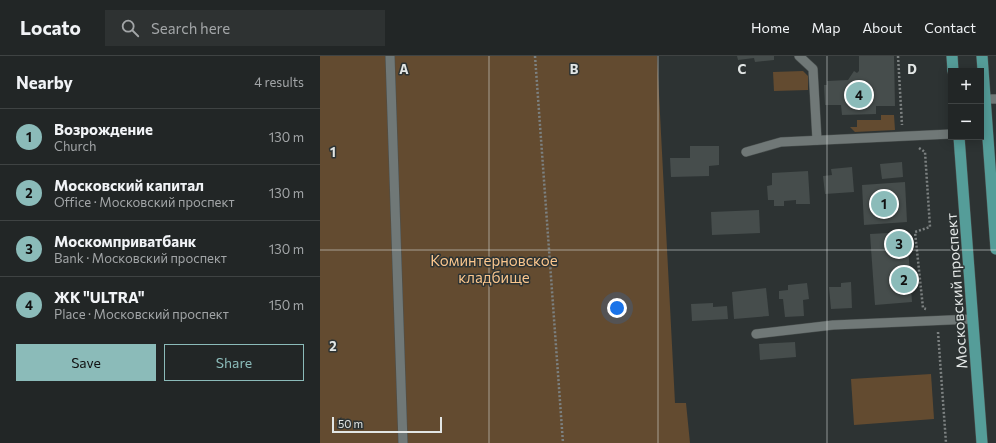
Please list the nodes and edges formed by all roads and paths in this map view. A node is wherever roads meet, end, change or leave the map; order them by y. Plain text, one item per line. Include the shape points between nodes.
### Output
1 (390, 56) edge
2 (535, 56) edge
3 (799, 56) edge
4 (952, 56) edge
5 (982, 56) edge
6 (953, 68) edge
7 (990, 99) edge
8 (948, 134) edge
9 (817, 140) junction
10 (959, 140) edge
11 (746, 152) dead end
12 (929, 219) dead end
13 (930, 227) dead end
14 (996, 249) edge
15 (973, 319) junction
16 (756, 334) dead end
17 (403, 443) edge
18 (563, 443) edge
19 (982, 443) edge

1 - 17 lane
2 - 18 path
3 - 9 lane via 814,69
4 - 6 main road
5 - 7 main road
7 - 14 main road
8 - 9 lane
9 - 11 lane via 781,142
10 - 15 main road, Московский проспект
12 - 13 path
15 - 16 lane via 833,325
15 - 19 main road, Московский проспект

